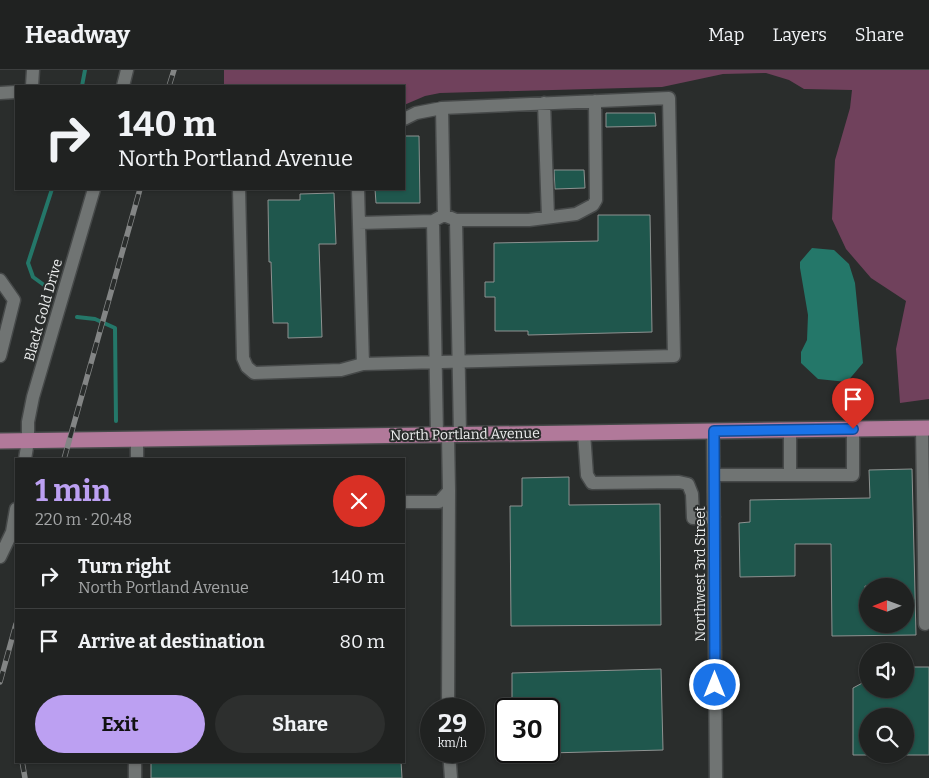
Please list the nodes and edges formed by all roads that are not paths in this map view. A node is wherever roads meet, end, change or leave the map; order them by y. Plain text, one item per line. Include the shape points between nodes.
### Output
1 (33, 70) edge
2 (127, 70) edge
3 (32, 85) edge
4 (123, 85) edge
5 (15, 92) edge
6 (0, 93) edge
7 (595, 101) junction
8 (544, 103) junction
9 (442, 108) junction
10 (405, 118) edge
11 (94, 190) edge
12 (239, 190) edge
13 (358, 190) edge
14 (548, 218) junction
15 (444, 219) junction
16 (359, 223) junction
17 (0, 280) edge
18 (0, 356) edge
19 (459, 361) junction
20 (437, 362) junction
21 (363, 364) junction
22 (925, 428) edge
23 (853, 429) junction
24 (790, 430) junction
25 (714, 431) junction
26 (584, 433) junction
27 (448, 435) junction
28 (137, 439) junction
29 (0, 441) edge
30 (28, 441) junction
31 (25, 458) edge
32 (137, 458) edge
33 (714, 475) junction
34 (790, 475) junction
35 (449, 491) junction
36 (405, 502) edge
37 (15, 515) edge
38 (714, 517) junction
39 (0, 557) edge
40 (925, 624) dead end
41 (448, 698) edge
42 (135, 763) edge
43 (450, 763) edge
44 (135, 778) edge
45 (451, 778) edge
46 (716, 778) edge

1 - 3 street
2 - 4 street
5 - 6 street
7 - 8 street
7 - 14 street via 596,200 576,214
7 - 19 street via 669,98 674,356
8 - 9 street
8 - 14 street
9 - 10 street
9 - 15 street
11 - 30 street, Black Gold Drive via 33,397
12 - 21 street via 243,358 247,367 254,373 341,370
13 - 16 street
14 - 15 street
15 - 16 street
15 - 19 street
15 - 20 street
16 - 21 street
17 - 18 street via 14,300
19 - 20 street
19 - 27 street
20 - 21 street
20 - 27 street
22 - 23 main road, North Portland Avenue
22 - 40 street
23 - 24 main road, North Portland Avenue
23 - 34 street via 853,475
24 - 25 main road, North Portland Avenue
24 - 34 street
25 - 26 main road, North Portland Avenue
25 - 33 street, Northwest 3rd Street
26 - 27 main road, North Portland Avenue
26 - 38 street via 587,475 592,483 688,484 692,494 693,518
27 - 28 main road, North Portland Avenue
27 - 35 street
28 - 30 main road, North Portland Avenue
28 - 32 street
29 - 30 main road, North Portland Avenue
30 - 31 street, Black Gold Drive
33 - 34 street
33 - 38 street, Northwest 3rd Street
35 - 36 street via 439,502
35 - 41 street
37 - 39 street via 12,532
38 - 46 street, Northwest 3rd Street
42 - 44 street
43 - 45 street

